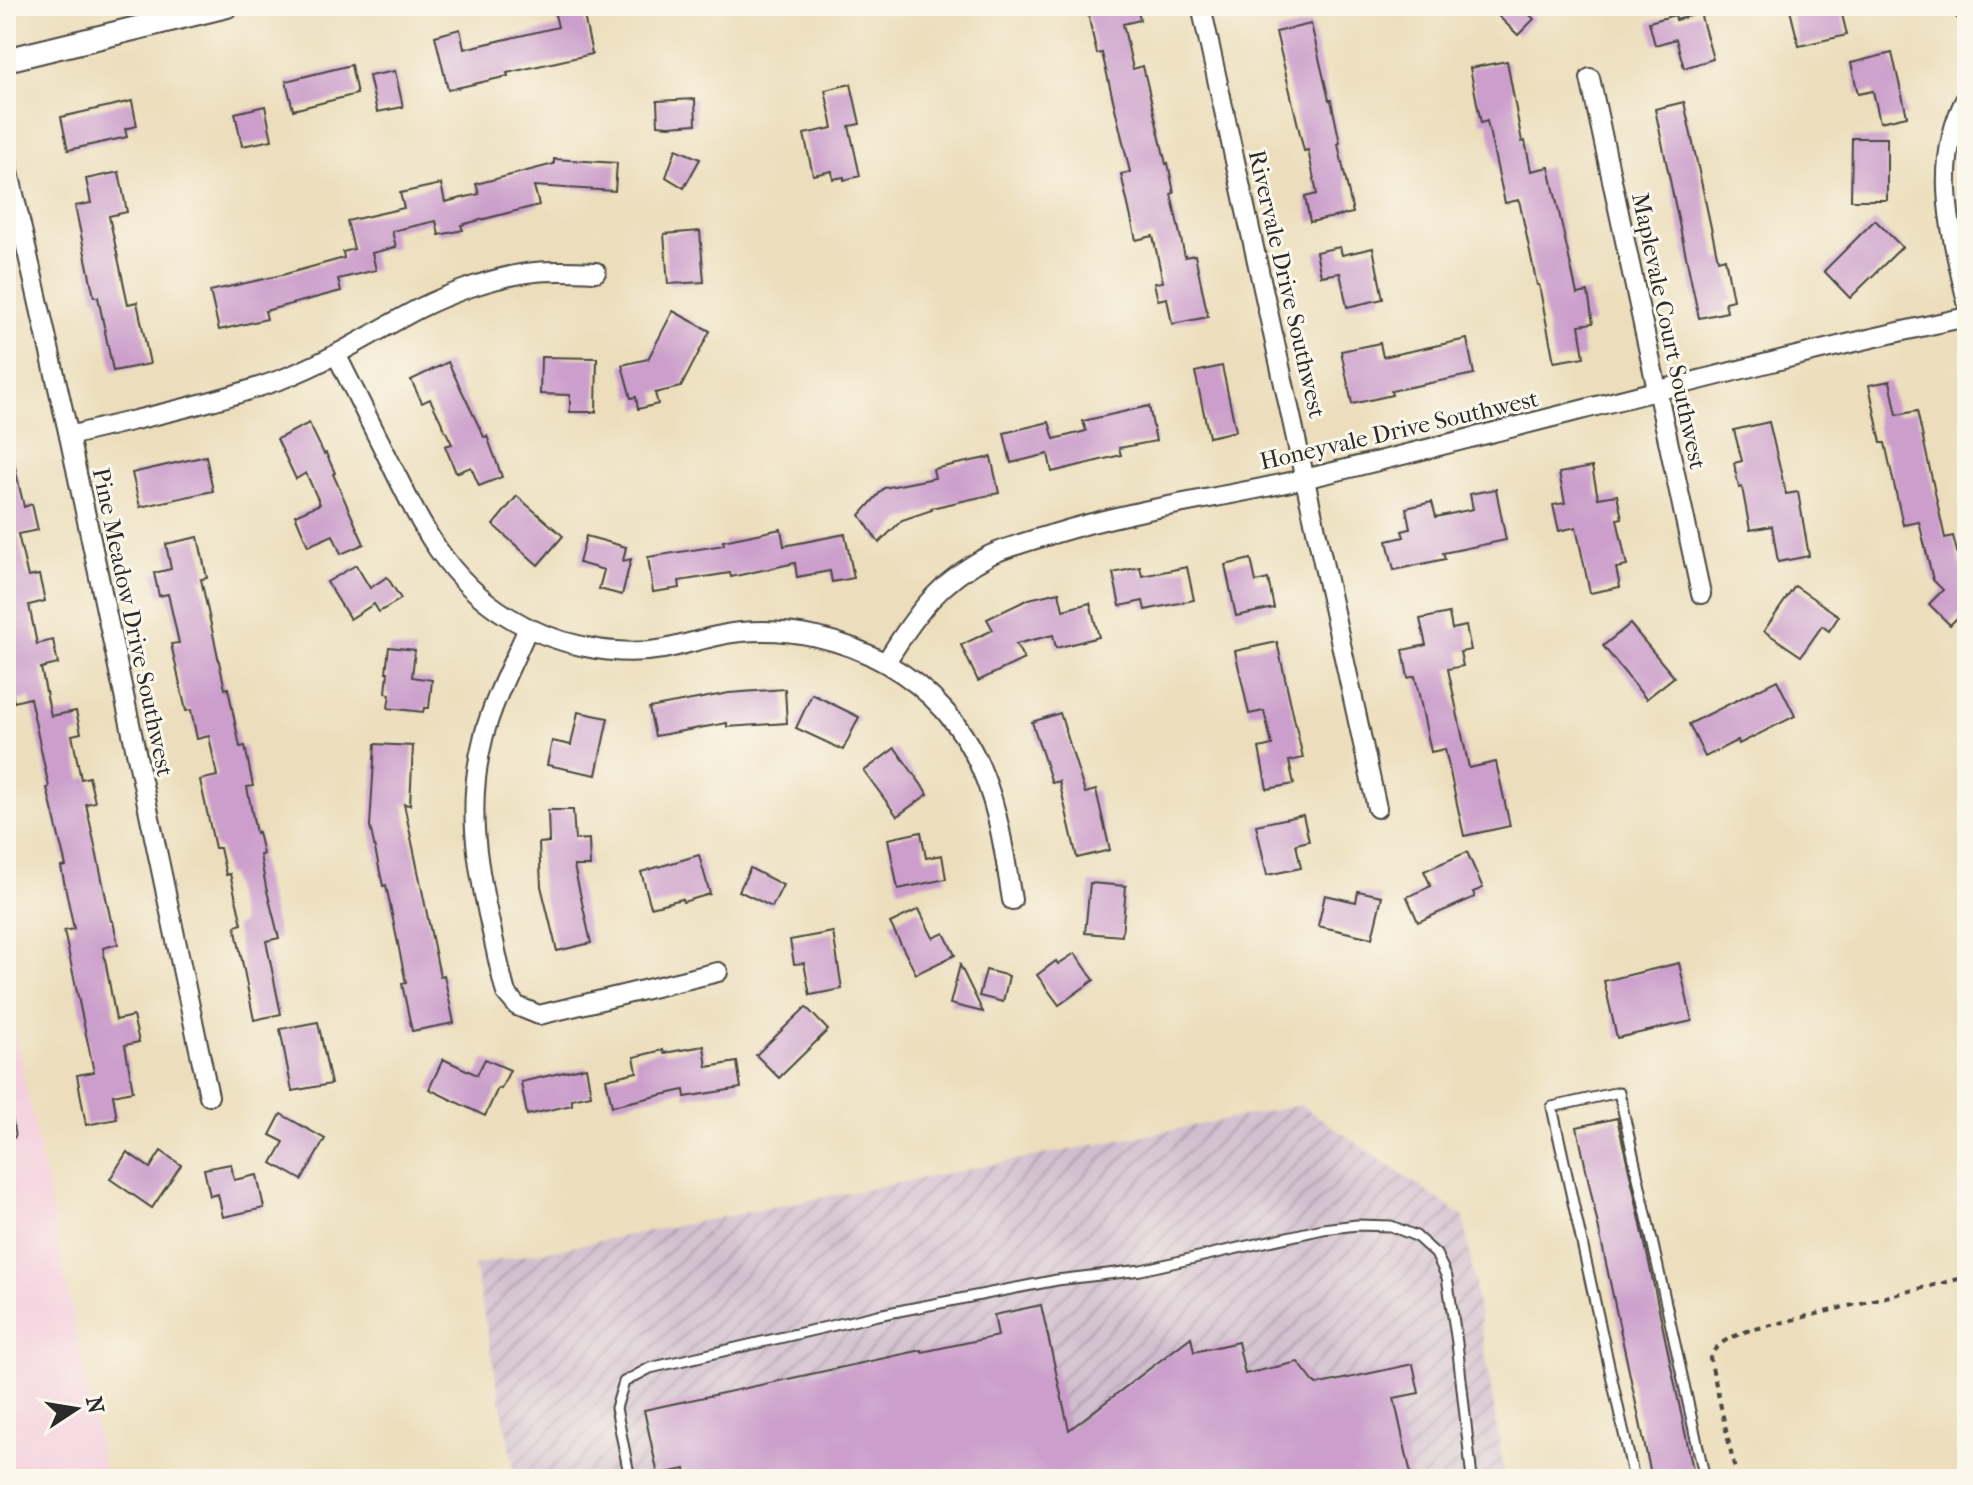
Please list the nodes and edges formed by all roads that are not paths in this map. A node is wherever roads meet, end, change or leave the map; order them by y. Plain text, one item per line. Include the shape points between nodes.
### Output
1 (227, 6) edge
2 (1201, 6) edge
3 (1958, 6) edge
4 (1967, 13) edge
5 (6, 60) edge
6 (1590, 78) dead end
7 (1967, 96) edge
8 (6, 159) edge
9 (596, 272) dead end
10 (1967, 302) edge
11 (1967, 317) edge
12 (337, 356) junction
13 (1657, 391) junction
14 (69, 436) junction
15 (1306, 479) junction
16 (1701, 594) dead end
17 (528, 628) junction
18 (886, 662) junction
19 (1377, 808) dead end
20 (1012, 900) dead end
21 (718, 972) dead end
22 (209, 1096) dead end
23 (6, 1117) edge
24 (10, 1134) dead end
25 (630, 1479) edge
26 (1472, 1479) edge
27 (1634, 1479) edge
28 (1705, 1479) edge

1 - 5 street
2 - 15 street, Rivervale Drive Southwest
3 - 4 street
6 - 13 street, Maplevale Court Southwest
7 - 10 street via 1954,128 1946,184
8 - 14 street, Pine Meadow Drive Southwest
9 - 12 street via 532,272 475,286 420,308
11 - 13 street, Honeyvale Drive Southwest
12 - 14 street via 258,387
12 - 17 street via 442,557 472,590
13 - 15 street, Honeyvale Drive Southwest
13 - 16 street, Maplevale Court Southwest
14 - 22 street, Pine Meadow Drive Southwest
15 - 18 street, Honeyvale Drive Southwest via 1100,520 1002,550 932,596
15 - 19 street, Rivervale Drive Southwest
17 - 18 street via 584,646 628,652 740,632 790,631 836,641
17 - 21 street via 484,733 473,805 477,862 506,993 517,1006 539,1015
18 - 20 street via 934,699 974,753 999,823
23 - 24 lane
25 - 26 lane via 616,1408 624,1382 650,1368 878,1315 1057,1280 1141,1270 1357,1225 1391,1226 1416,1236 1436,1254 1447,1277
27 - 28 lane via 1552,1107 1619,1092

